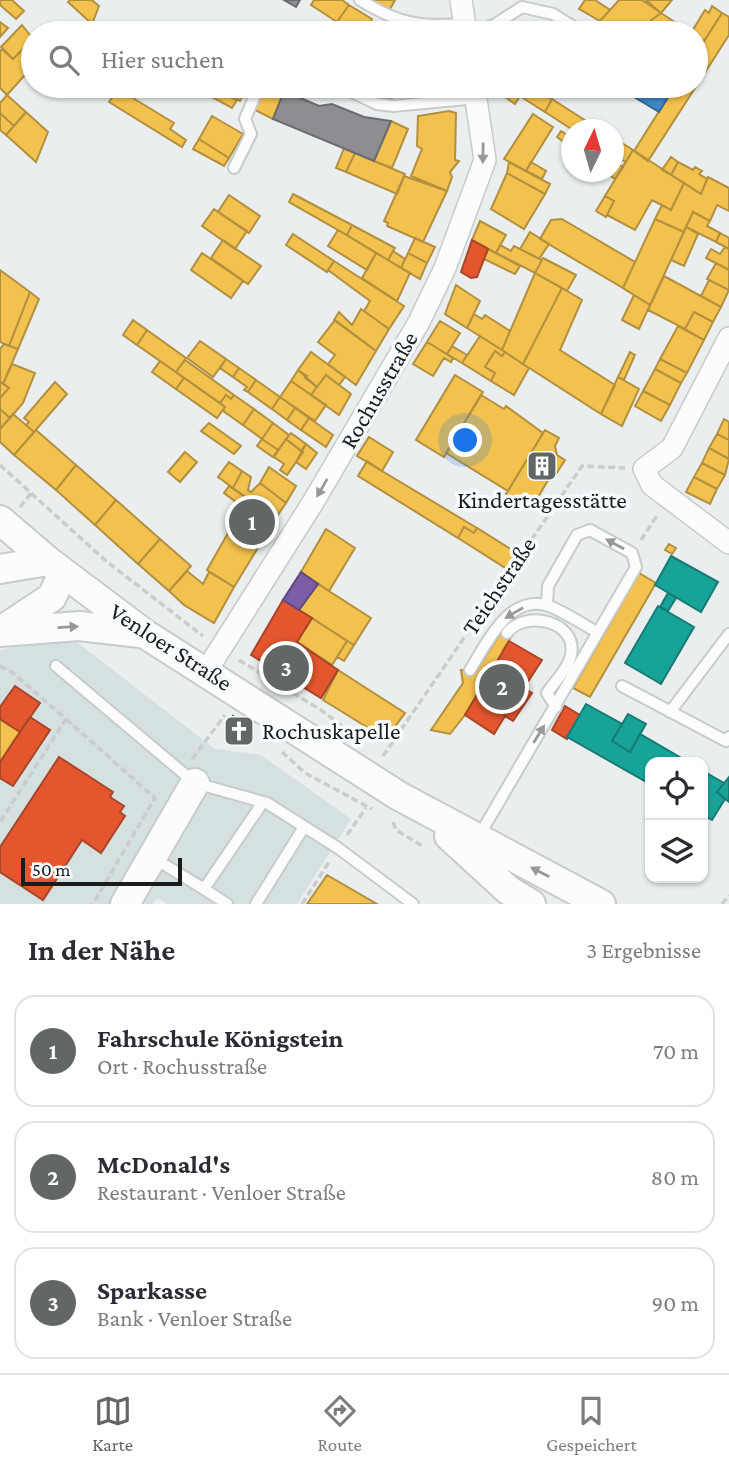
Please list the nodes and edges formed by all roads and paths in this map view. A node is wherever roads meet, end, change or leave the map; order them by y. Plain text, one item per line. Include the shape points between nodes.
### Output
1 (360, 0) edge
2 (460, 0) edge
3 (404, 21) edge
4 (466, 21) edge
5 (500, 21) edge
6 (565, 21) edge
7 (254, 98) edge
8 (364, 98) edge
9 (440, 98) edge
10 (477, 98) edge
11 (234, 168) dead end
12 (729, 338) edge
13 (0, 465) edge
14 (644, 469) junction
15 (665, 496) junction
16 (0, 520) edge
17 (729, 543) edge
18 (632, 553) junction
19 (55, 567) junction
20 (0, 569) edge
21 (547, 605) junction
22 (0, 632) edge
23 (597, 632) junction
24 (507, 633) dead end
25 (145, 634) junction
26 (729, 635) edge
27 (214, 660) junction
28 (0, 666) edge
29 (57, 666) dead end
30 (470, 670) dead end
31 (622, 686) dead end
32 (231, 706) dead end
33 (556, 707) junction
34 (670, 712) junction
35 (66, 719) junction
36 (729, 737) edge
37 (362, 742) dead end
38 (372, 750) dead end
39 (382, 758) junction
40 (390, 766) dead end
41 (309, 768) dead end
42 (305, 773) dead end
43 (188, 777) junction
44 (155, 799) junction
45 (262, 802) junction
46 (421, 810) junction
47 (0, 822) edge
48 (393, 822) dead end
49 (304, 827) junction
50 (476, 840) junction
51 (424, 847) dead end
52 (151, 856) junction
53 (204, 889) junction
54 (729, 895) edge
55 (93, 904) edge
56 (125, 904) edge
57 (227, 904) edge
58 (256, 904) edge
59 (413, 904) edge
60 (531, 904) edge
61 (601, 904) edge
62 (722, 904) edge

1 - 3 lane via 390,19
2 - 4 street
5 - 6 lane via 522,7
7 - 11 lane via 245,120 251,134
8 - 9 lane via 393,106
10 -> 27 street, Rochusstraße via 485,160 445,268 419,322 312,505
12 - 14 street via 672,448
13 - 27 path
14 - 15 street via 652,485
14 - 39 path, Teichstraße via 582,466
15 - 17 street
15 - 18 path
16 - 19 main road, Venloer Straße
18 -> 21 lane via 590,530 583,531 548,586
18 - 23 lane via 636,567
19 - 20 main road
19 - 22 main road via 52,597
19 - 25 main road, Venloer Straße
21 - 23 lane
21 -> 30 lane via 510,612
22 -> 25 main road via 79,626
23 - 33 lane
24 - 33 lane via 521,622 542,619 569,638 571,658 547,693
25 - 27 main road, Venloer Straße
26 - 34 lane
27 - 37 path via 320,712
27 - 46 main road, Venloer Straße
28 - 35 path
29 - 43 lane
31 - 34 lane
32 - 43 path
50 -> 33 lane
34 - 36 lane via 726,741
35 - 44 path
35 - 47 path
38 - 39 path
39 - 40 path
41 - 42 path
43 - 44 path
43 - 45 lane
43 - 52 main road
44 - 55 path
45 - 49 lane
45 - 53 lane
46 - 50 main road, Venloer Straße
46 - 60 main road, Venloer Straße via 508,890
48 - 51 path via 396,830
49 - 58 lane
49 - 59 lane
61 -> 50 main road, Venloer Straße
52 - 53 lane
52 - 56 main road
53 - 57 lane
54 - 62 path

